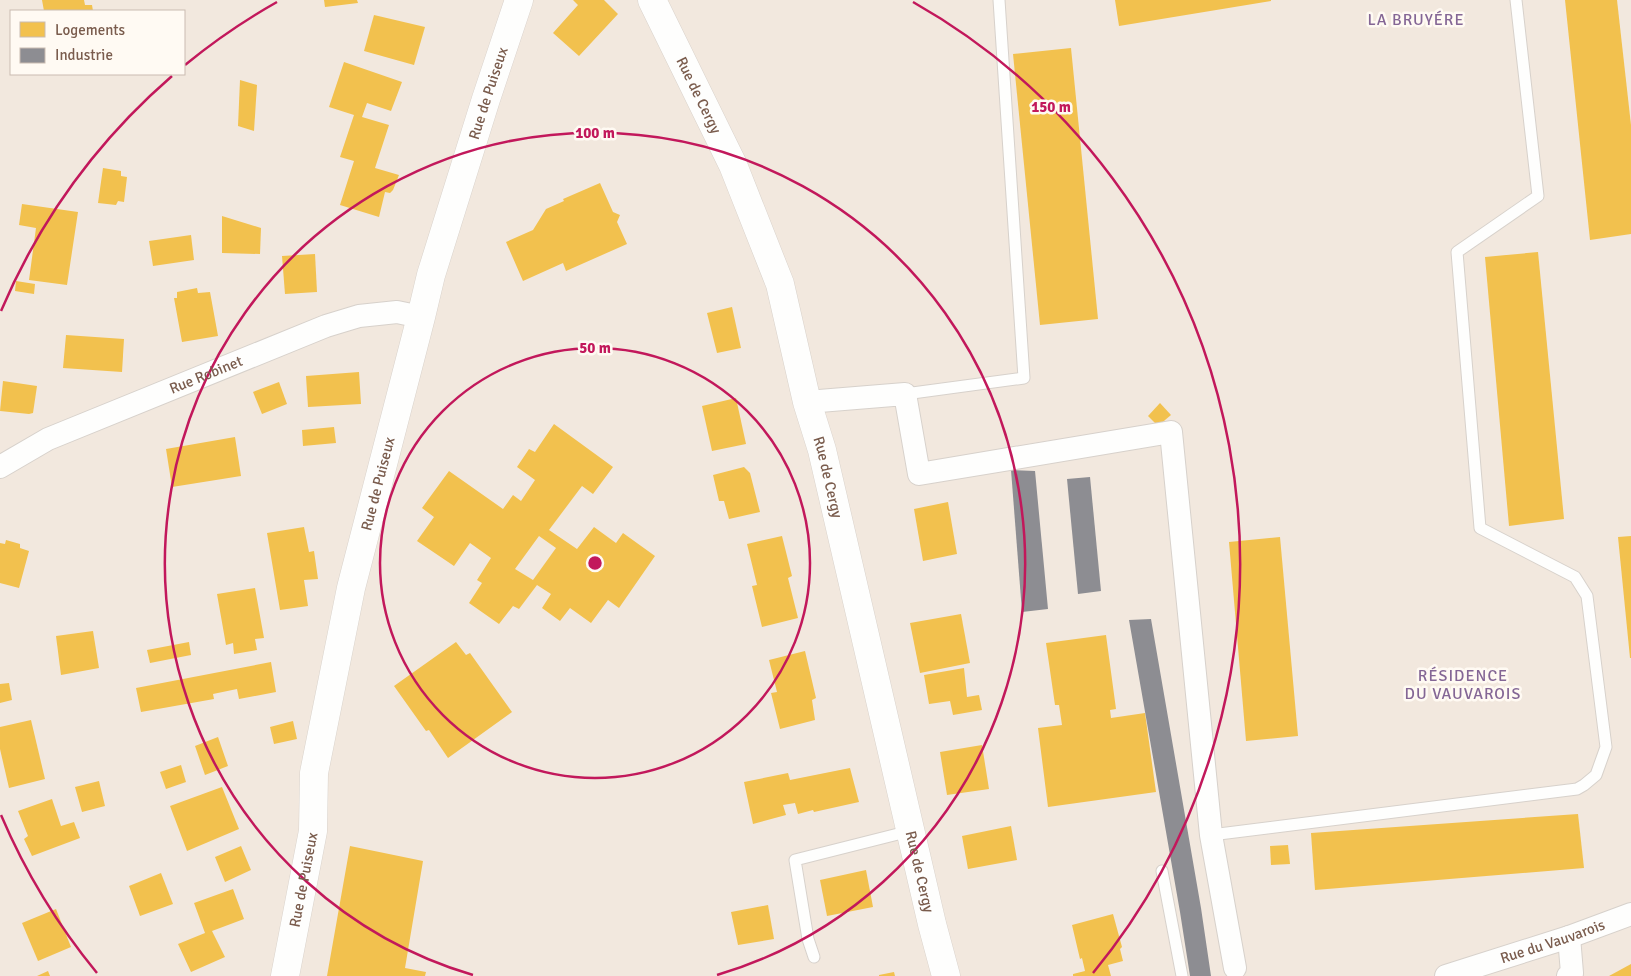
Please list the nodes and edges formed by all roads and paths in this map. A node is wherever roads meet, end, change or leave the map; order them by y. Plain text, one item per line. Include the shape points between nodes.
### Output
1 (519, 0) edge
2 (652, 0) edge
3 (999, 0) edge
4 (1516, 0) edge
5 (422, 317) junction
6 (905, 394) junction
7 (807, 402) junction
8 (0, 467) edge
9 (910, 831) junction
10 (1211, 835) junction
11 (1162, 871) dead end
12 (1631, 914) edge
13 (932, 924) junction
14 (1569, 936) junction
15 (814, 957) dead end
16 (1235, 968) dead end
17 (286, 976) edge
18 (935, 976) edge
19 (946, 976) edge
20 (1182, 976) edge
21 (1446, 976) edge
22 (1568, 976) edge

1 - 5 street, Rue de Puiseux via 431,275
2 - 7 street, Rue de Cergy via 733,165 780,284
3 - 6 lane via 1024,378
4 - 10 lane via 1538,196 1457,252 1480,528 1575,577 1587,596 1606,747 1596,775 1577,789
5 - 8 street, Rue Robinet via 397,312 359,316 326,326 48,439
5 - 17 street, Rue de Puiseux via 351,588 314,773 313,831
6 - 7 street
6 - 10 street via 918,474 1171,432
7 - 9 street, Rue de Cergy via 822,450
9 - 13 street, Rue de Cergy
9 - 15 lane via 795,860 808,940
10 - 16 street
11 - 20 lane
12 - 14 street, Rue du Vauvarois
13 - 18 lane
13 - 19 street, Rue de Cergy
14 - 21 street, Rue du Vauvarois
14 - 22 street via 1572,973

